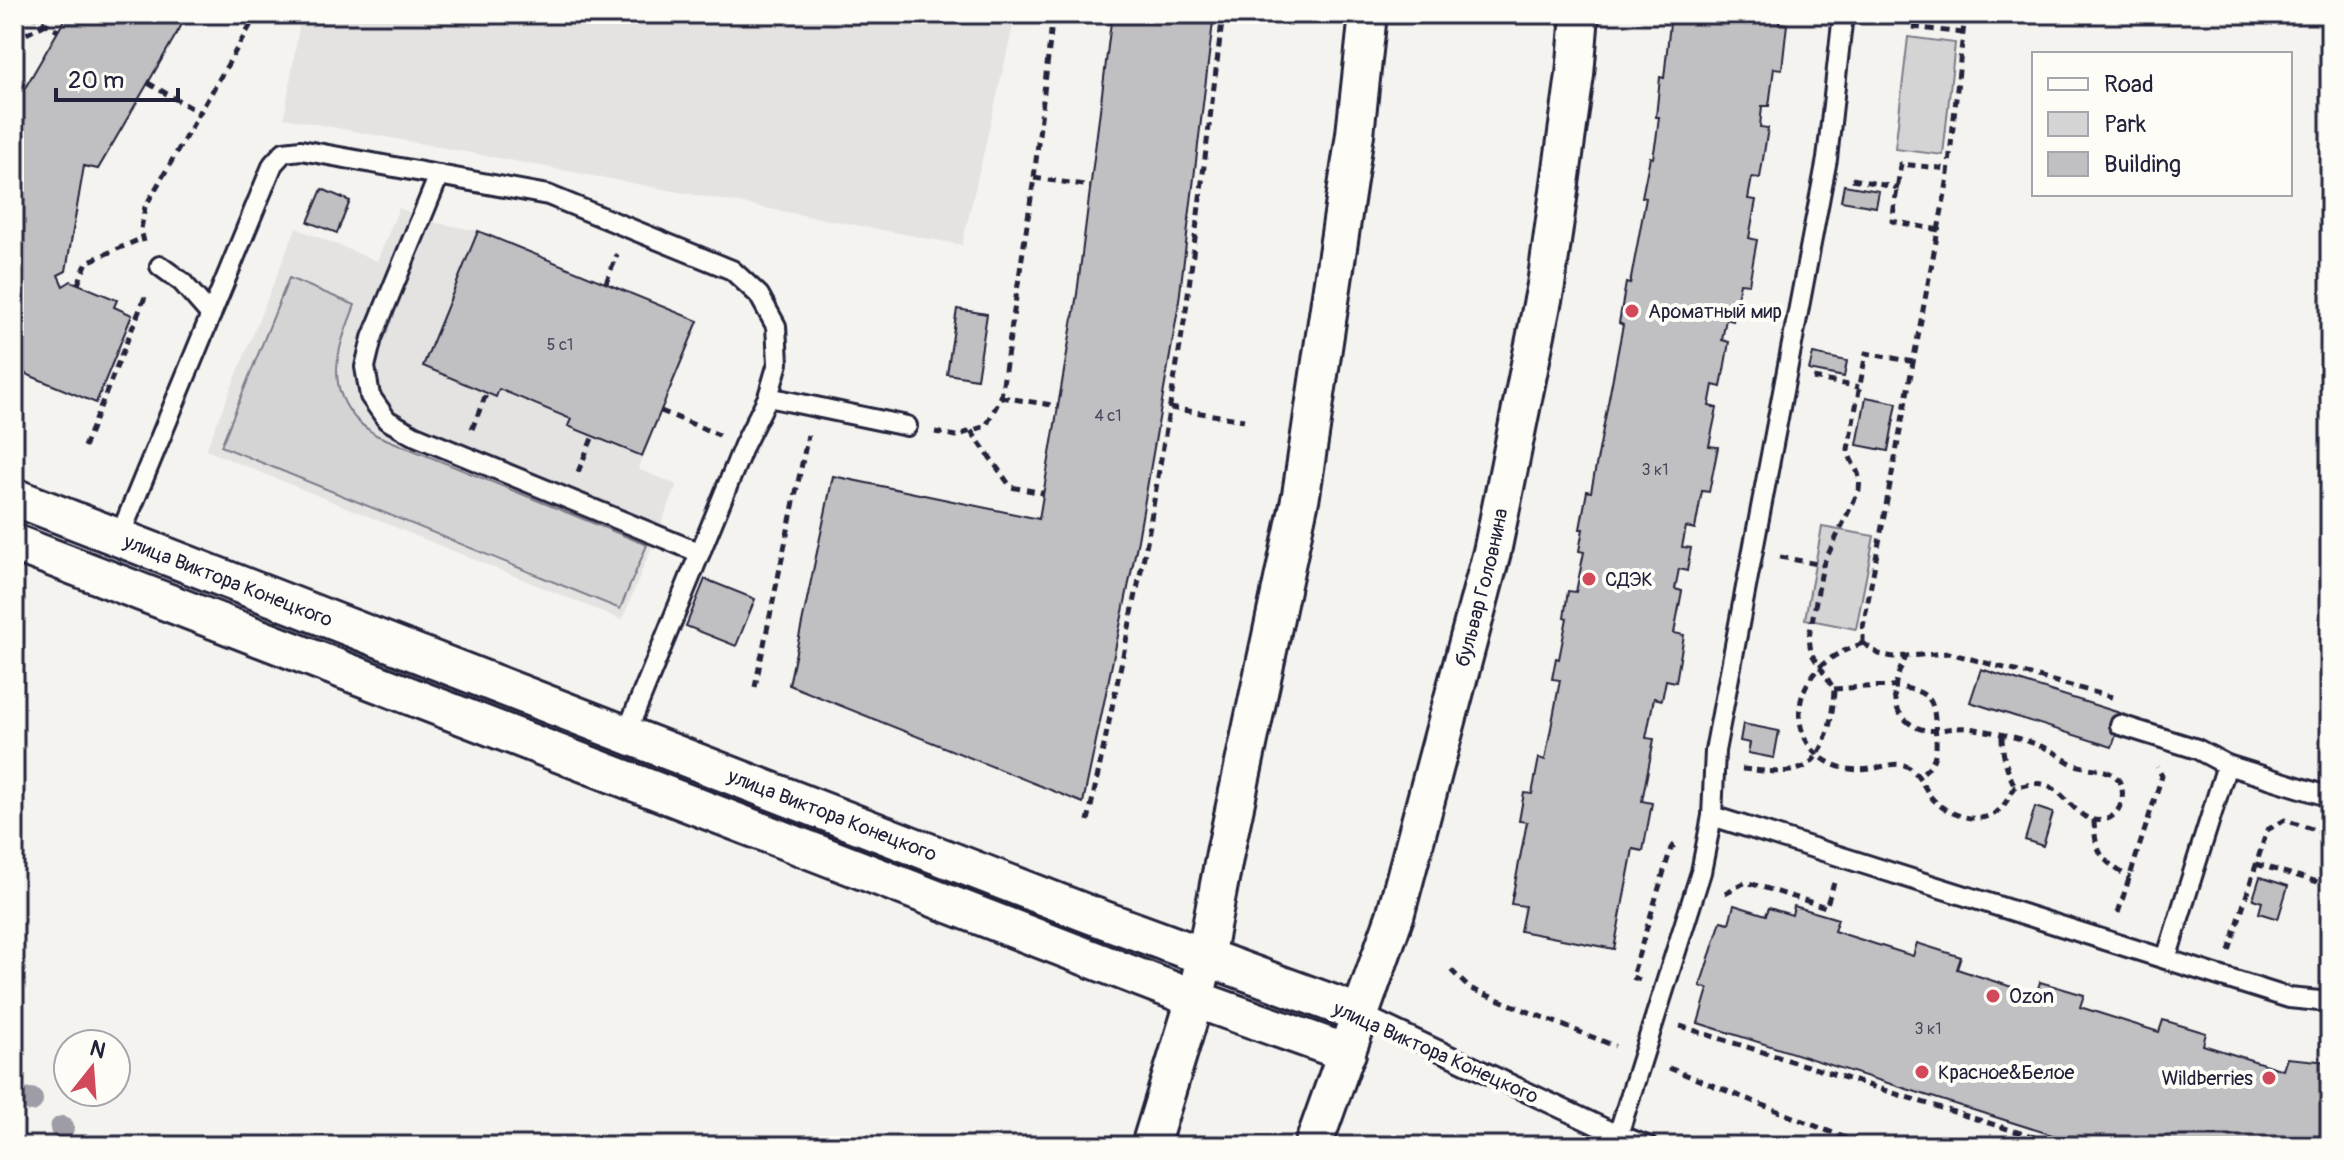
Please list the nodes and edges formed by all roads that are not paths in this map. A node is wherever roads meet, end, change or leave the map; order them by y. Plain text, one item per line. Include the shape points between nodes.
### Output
1 (1368, 14) edge
2 (1580, 14) edge
3 (1843, 14) edge
4 (439, 175) junction
5 (162, 267) road end
6 (211, 315) junction
7 (768, 397) junction
8 (907, 426) road end
9 (14, 497) edge
10 (119, 538) junction
11 (14, 543) edge
12 (700, 553) junction
13 (2124, 726) road end
14 (626, 734) junction
15 (2227, 765) junction
16 (2330, 797) edge
17 (1712, 816) junction
18 (1205, 958) junction
19 (2166, 959) junction
20 (1195, 999) junction
21 (2330, 1002) edge
22 (1361, 1014) junction
23 (1347, 1053) junction
24 (1618, 1135) junction
25 (1150, 1146) edge
26 (1313, 1146) edge
27 (1647, 1146) edge

1 - 18 street via 1301,495
2 - 22 street, бульвар Головнина via 1546,285 1492,552 1395,916
3 - 17 lane via 1825,173 1715,751
4 - 6 lane via 301,150 284,152 273,164
4 - 7 lane via 548,195 732,270 759,295 776,326 778,363
4 - 12 lane via 372,338 365,367 370,396 387,420 413,435
5 - 6 lane
6 - 10 lane
7 - 8 lane
7 - 12 lane
9 - 10 street, улица Виктора Конецкого
10 - 14 street, улица Виктора Конецкого
11 - 20 street, улица Виктора Конецкого
12 - 14 lane
13 - 15 lane via 2197,749
14 - 18 street, улица Виктора Конецкого
15 - 16 lane
15 - 19 lane
17 - 19 lane
17 - 24 lane via 1701,872
18 - 20 street
18 - 22 street, улица Виктора Конецкого
19 - 21 lane via 2289,998
20 - 23 street, улица Виктора Конецкого
20 - 25 street
22 - 23 street, бульвар Головнина
22 - 24 lane, улица Виктора Конецкого
23 - 26 street, бульвар Головнина
24 - 27 lane, улица Виктора Конецкого

